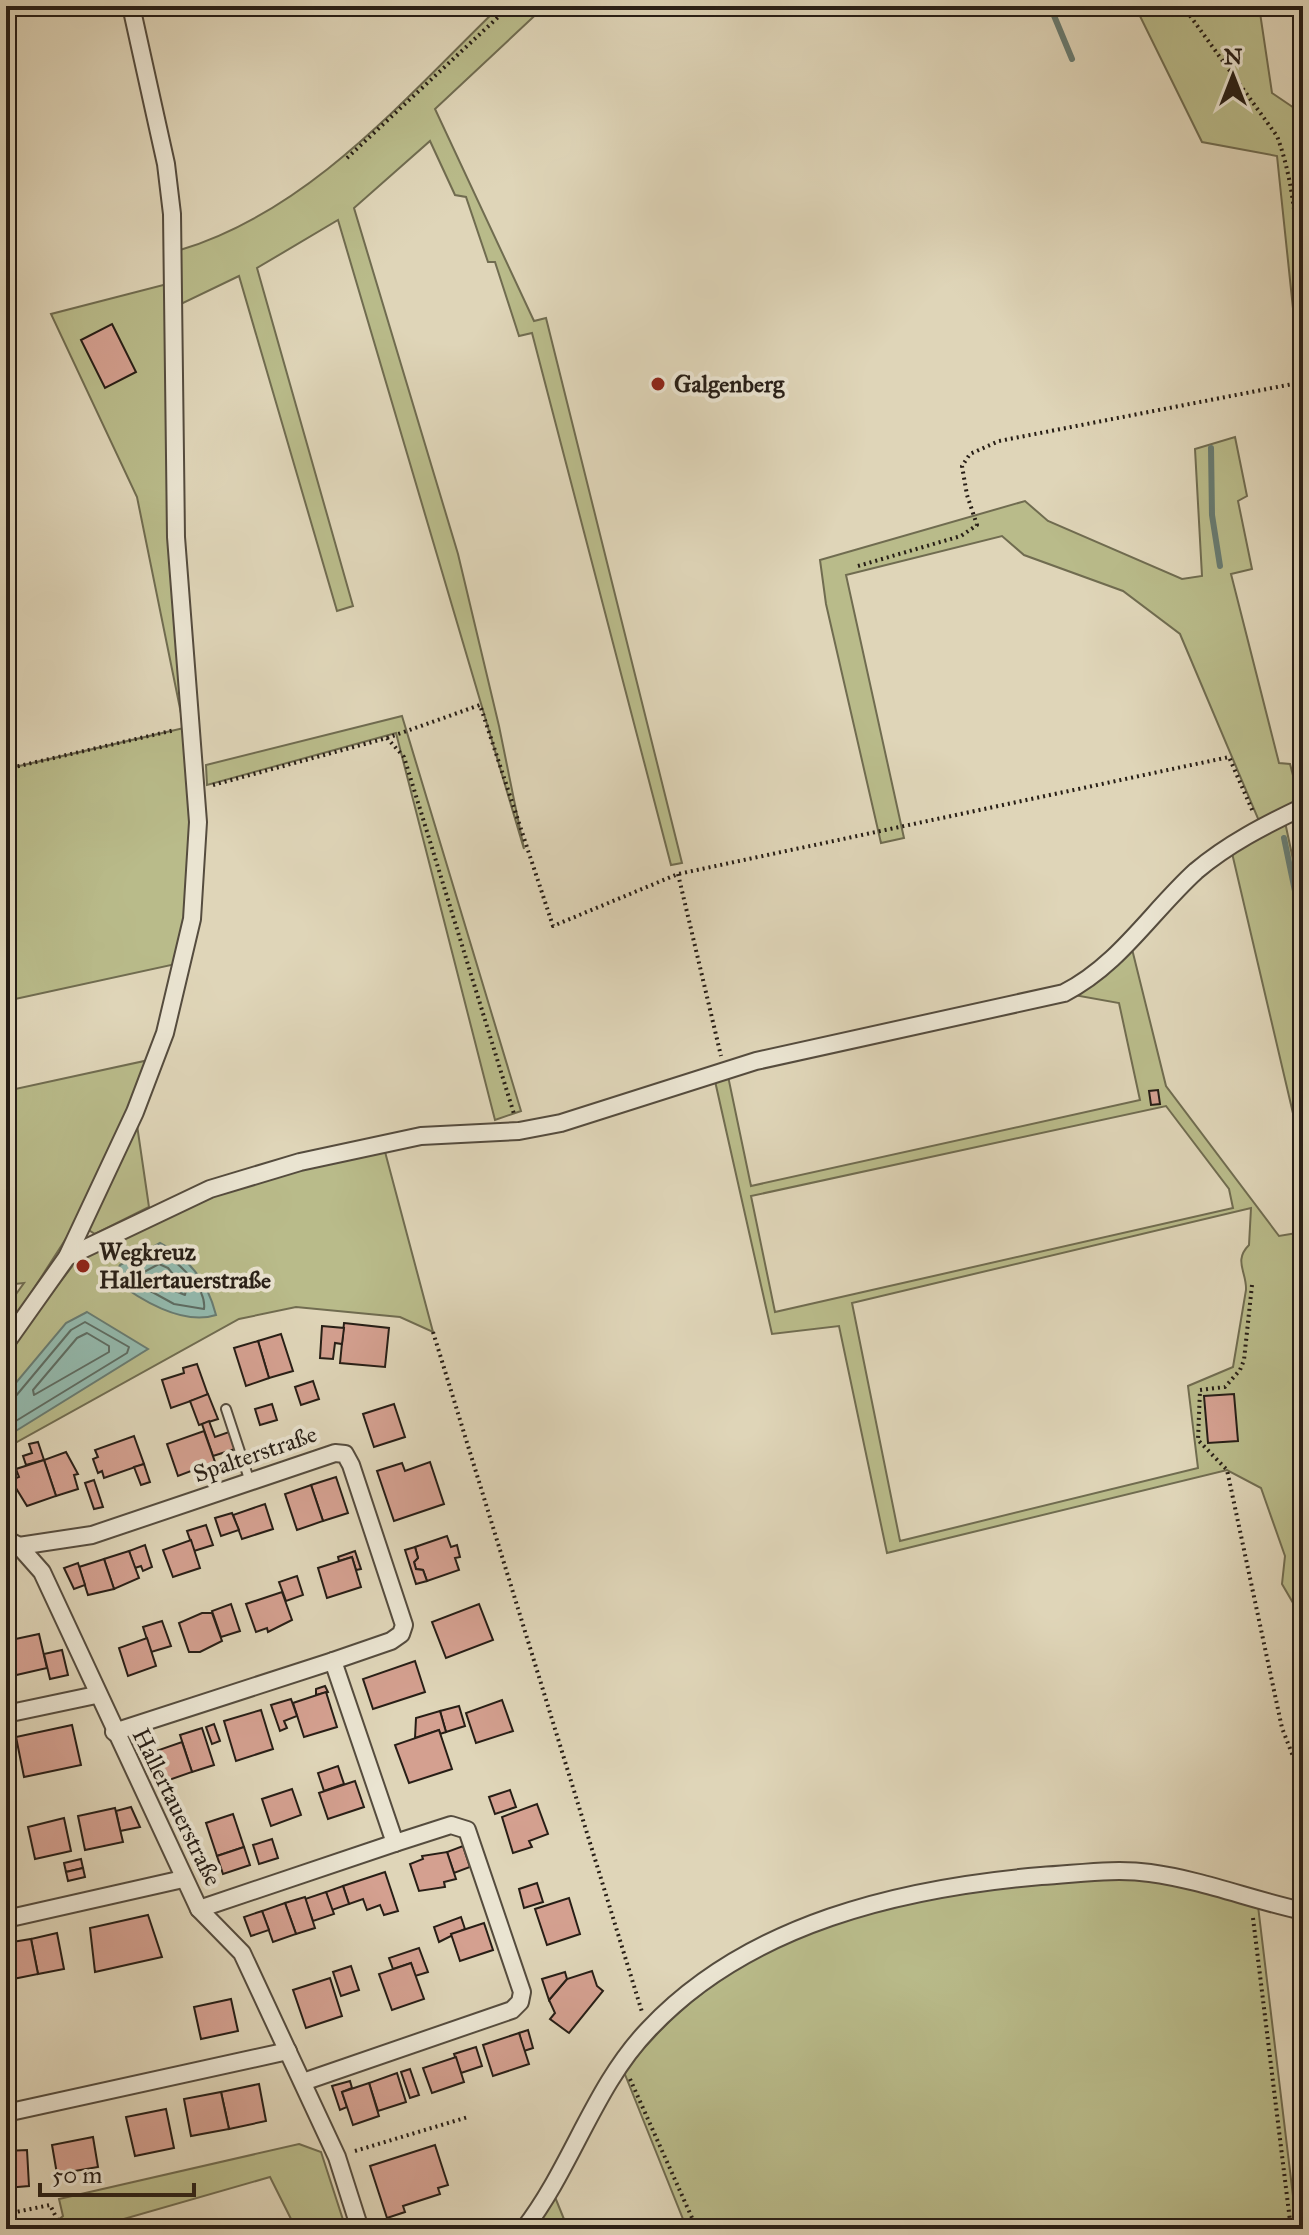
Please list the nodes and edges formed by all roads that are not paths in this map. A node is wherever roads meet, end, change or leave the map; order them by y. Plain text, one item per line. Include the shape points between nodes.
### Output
1 (131, 6) edge
2 (1303, 807) edge
3 (67, 1257) junction
4 (6, 1343) edge
5 (226, 1409) dead end
6 (250, 1482) junction
7 (12, 1543) edge
8 (333, 1661) junction
9 (96, 1695) junction
10 (6, 1714) edge
11 (114, 1732) junction
12 (395, 1843) junction
13 (183, 1879) junction
14 (199, 1909) junction
15 (1303, 1911) edge
16 (6, 1919) edge
17 (288, 2051) junction
18 (303, 2082) junction
19 (6, 2113) edge
20 (360, 2229) edge
21 (524, 2229) edge

1 - 3 street via 172,214 176,537 197,869 192,919 165,1033 135,1112
2 - 3 street via 1196,872 1111,961 1064,993 724,1070 586,1116 519,1131 421,1136 300,1162 196,1195
3 - 4 street
5 - 6 lane
6 - 7 street, Spalterstraße via 92,1535
6 - 8 street, Spalterstraße via 335,1453 345,1454 351,1465 404,1625 391,1641
7 - 9 street, Hallertauerstraße via 42,1572
8 - 11 street, Spalterstraße
8 - 12 street
9 - 10 street
9 - 11 street, Hallertauerstraße
11 - 13 street, Hallertauerstraße
12 - 14 street
12 - 18 street via 451,1825 467,1830 521,1980 520,2002 512,2010
13 - 14 street, Hallertauerstraße
13 - 16 street
14 - 17 street, Hallertauerstraße via 242,1953
15 - 21 street via 1170,1876 1117,1870 898,1897 833,1915 768,1944 704,1982 648,2029
17 - 18 street, Hallertauerstraße
17 - 19 street
18 - 20 street, Hallertauerstraße via 337,2157

